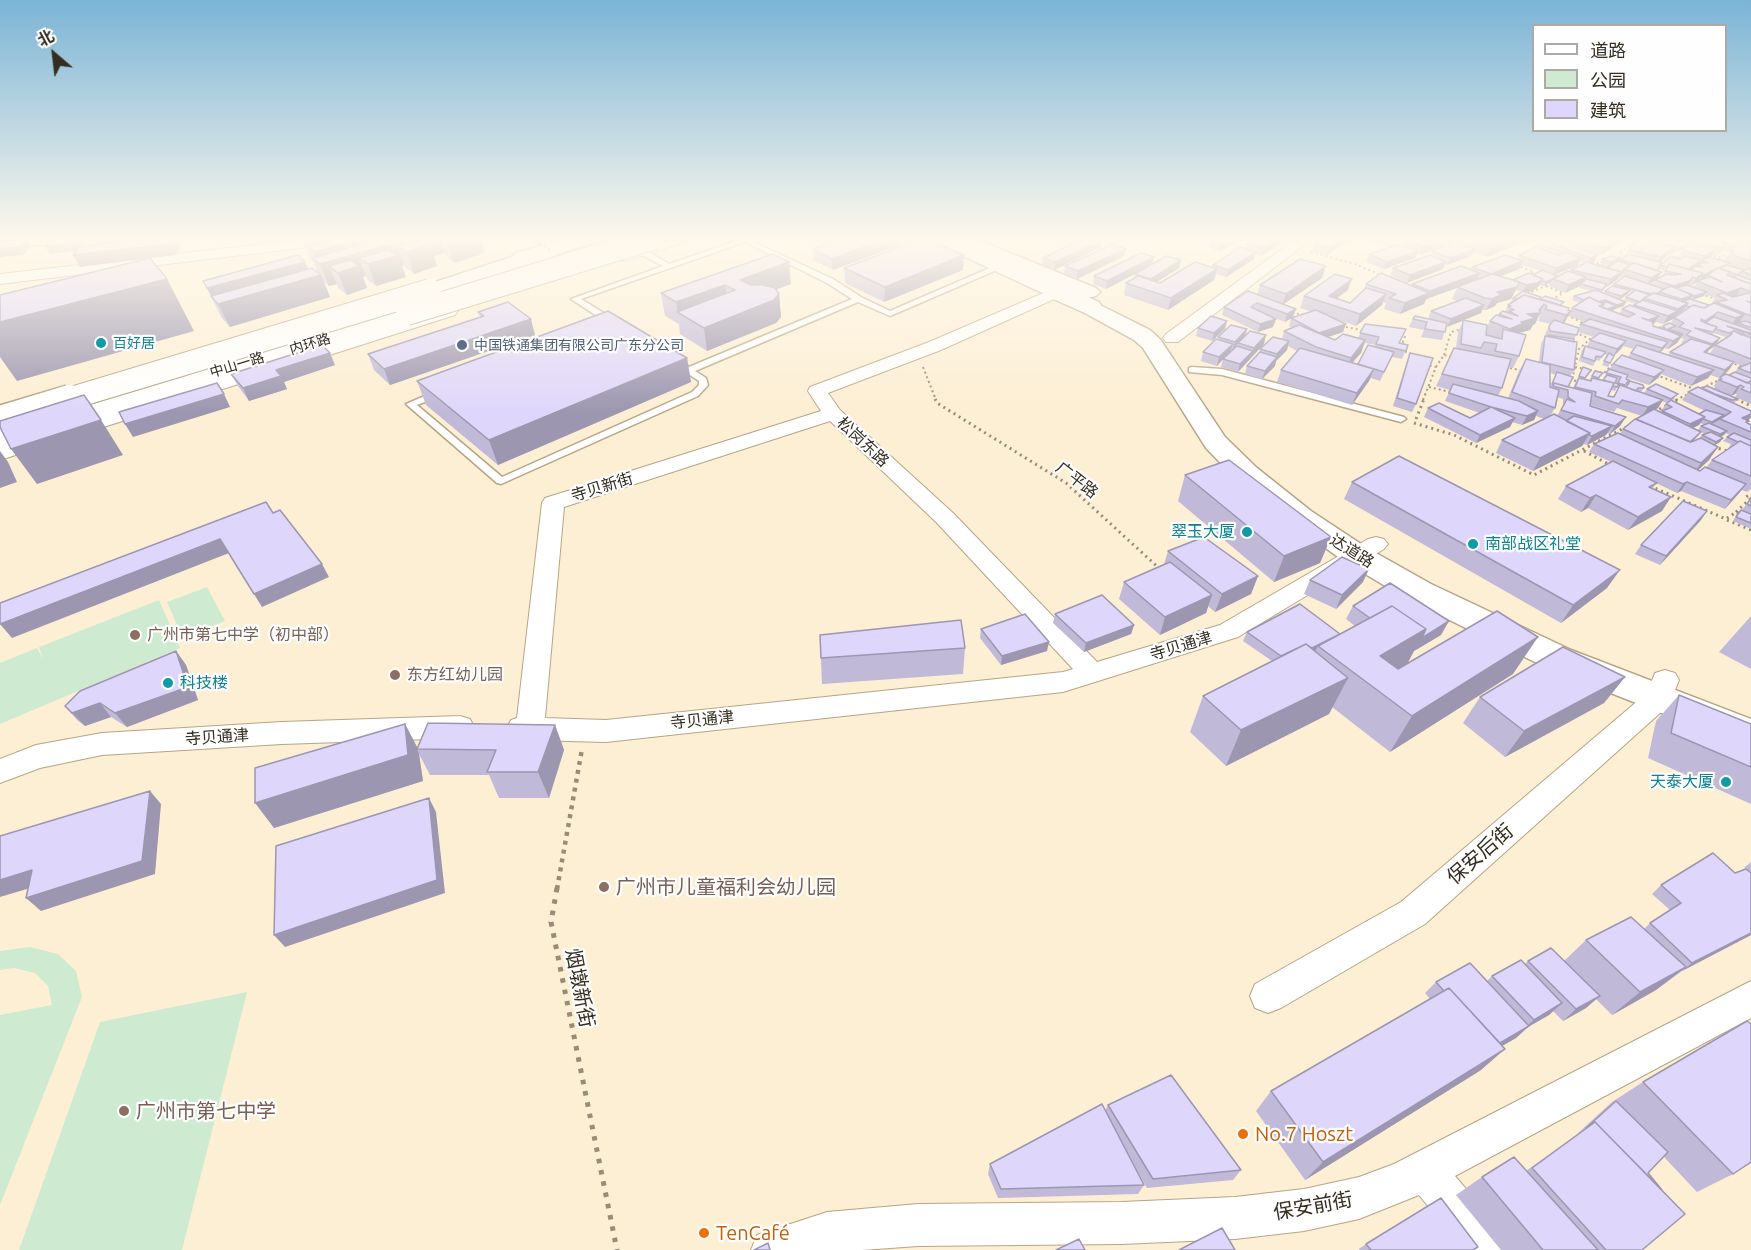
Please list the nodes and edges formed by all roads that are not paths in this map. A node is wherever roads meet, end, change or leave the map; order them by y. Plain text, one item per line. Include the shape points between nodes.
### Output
1 (366, 296) edge
2 (409, 296) edge
3 (447, 296) edge
4 (455, 296) edge
5 (466, 296) edge
6 (583, 296) edge
7 (854, 296) edge
8 (931, 296) edge
9 (1034, 296) edge
10 (1066, 296) edge
11 (1099, 296) edge
12 (1228, 296) edge
13 (858, 299) junction
14 (607, 330) edge
15 (1172, 338) junction
16 (663, 353) edge
17 (689, 370) junction
18 (1192, 370) junction
19 (443, 391) edge
20 (0, 411) edge
21 (833, 414) junction
22 (1401, 419) road end
23 (0, 420) edge
24 (0, 430) edge
25 (0, 439) edge
26 (0, 452) edge
27 (1366, 549) junction
28 (1092, 673) junction
29 (1662, 689) junction
30 (1751, 715) edge
31 (530, 729) junction
32 (1751, 734) edge
33 (0, 771) edge
34 (1268, 996) dead end
35 (1743, 1014) edge
36 (1425, 1171) junction
37 (802, 1243) edge
38 (1490, 1250) edge

1 - 20 main road, 中山一路
2 - 23 main road, bridge
3 - 24 main road, 内环路
4 - 25 main road, 中山一路
5 - 26 street
6 - 14 lane via 575,299 618,326
7 - 13 lane
8 - 13 lane via 890,314
9 - 21 street, 松岗东路 via 917,352 817,391
10 - 27 main road, 达道路 via 1131,327 1152,344 1215,442 1247,474 1301,517
11 - 15 main road, 达道路 via 1154,322
12 - 15 street
13 - 17 lane
15 - 18 main road, 达道路
16 - 17 lane
17 - 19 lane via 703,380 704,385 695,394 501,481 411,404
18 - 22 lane via 1222,372
18 - 27 main road, 达道路 via 1243,446
21 - 28 street, 松岗东路 via 945,518
21 - 31 street, 寺贝新街 via 554,503
27 - 28 street, 寺贝通津 via 1229,631
27 - 29 main road, 达道路 via 1420,592 1493,629 1559,659
28 - 31 street, 寺贝通津 via 1052,683 606,731
29 - 30 main road, 达道路
29 - 32 main road, 达道路
29 - 34 street, 保安后街 via 1413,913
31 - 33 street, 寺贝通津 via 452,726 102,744 36,757
35 - 36 street, 保安前街
36 - 37 street, 保安前街 via 1359,1198 1304,1210 1235,1218 918,1225
36 - 38 street

